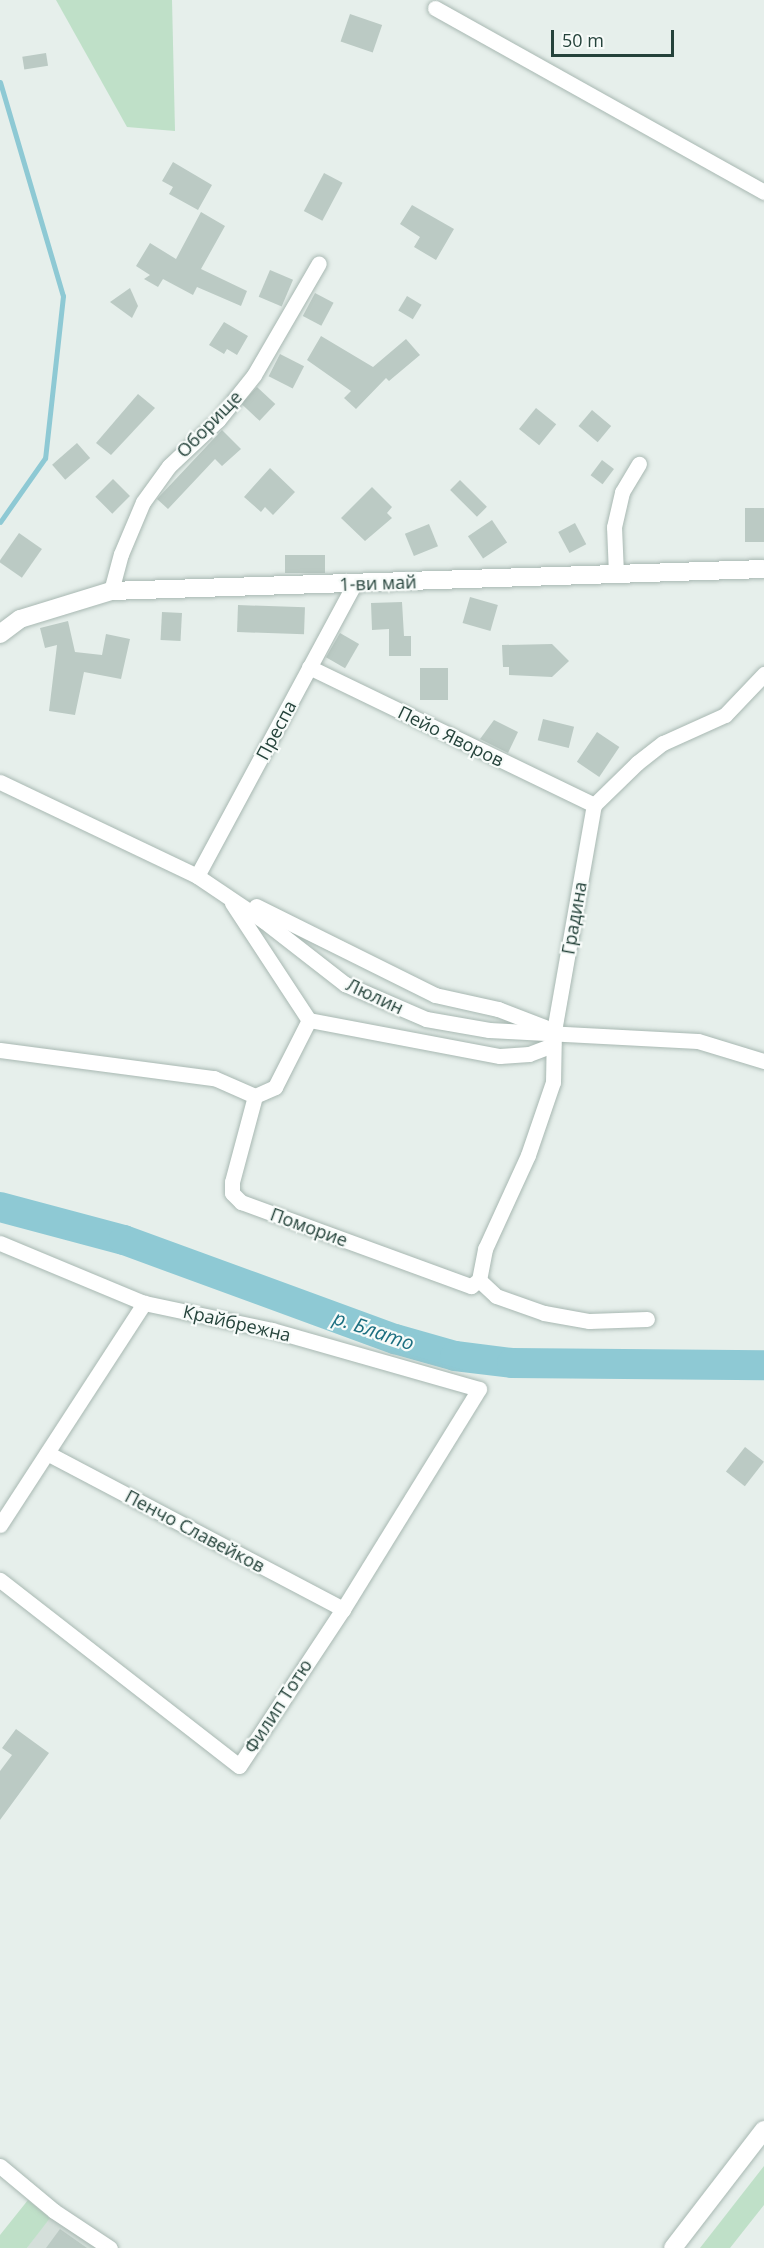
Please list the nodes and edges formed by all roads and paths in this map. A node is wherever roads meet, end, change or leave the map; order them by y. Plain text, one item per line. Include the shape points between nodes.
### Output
1 (435, 8) dead end
2 (764, 192) edge
3 (319, 263) dead end
4 (639, 464) dead end
5 (764, 569) edge
6 (616, 574) junction
7 (354, 584) junction
8 (111, 591) junction
9 (0, 634) edge
10 (309, 668) junction
11 (764, 674) edge
12 (0, 782) edge
13 (594, 805) junction
14 (197, 876) junction
15 (212, 887) junction
16 (230, 900) junction
17 (309, 1020) junction
18 (553, 1038) junction
19 (0, 1050) edge
20 (764, 1061) edge
21 (255, 1096) junction
22 (0, 1243) edge
23 (479, 1280) junction
24 (144, 1303) junction
25 (647, 1319) dead end
26 (478, 1389) joint
27 (46, 1453) junction
28 (0, 1526) edge
29 (0, 1580) edge
30 (343, 1609) junction
31 (764, 2130) edge
32 (0, 2166) edge
33 (111, 2248) edge
34 (674, 2248) edge

1 - 2 street
3 - 8 street, Оборище via 254,375 218,420 169,466 143,502 121,554
4 - 6 street via 622,492 614,527
5 - 6 street, 1-ви май
6 - 7 street, 1-ви май
7 - 8 street, 1-ви май
7 - 10 street, Преспа
8 - 9 street, 1-ви май via 20,619
10 - 13 street, Пейо Яворов
10 - 14 street, Преспа
11 - 13 street via 725,715 663,743
12 - 14 street, Люлин
13 - 18 street, Градина
14 - 15 street, Люлин
15 - 16 street, Люлин
15 - 18 street via 435,995 498,1009
16 - 17 street
16 - 18 street, Люлин via 264,921 345,984 426,1018
17 - 18 street via 500,1056 530,1054
17 - 21 street via 275,1087
18 - 20 street, Люлин via 698,1041
18 - 23 street via 553,1082 528,1155 485,1248
19 - 21 street via 214,1078
21 - 23 street, Поморие via 232,1182 232,1193 240,1202 461,1283 471,1286
22 - 24 street, Крайбрежна
23 - 25 street via 496,1296 544,1313 589,1321
24 - 26 street, Крайбрежна via 272,1330
24 - 27 street
26 - 30 street, Филип Тотю
27 - 28 street
27 - 30 street, Пенчо Славейков
29 - 30 street, Филип Тотю via 239,1766
31 - 34 street
32 - 33 street via 54,2211

